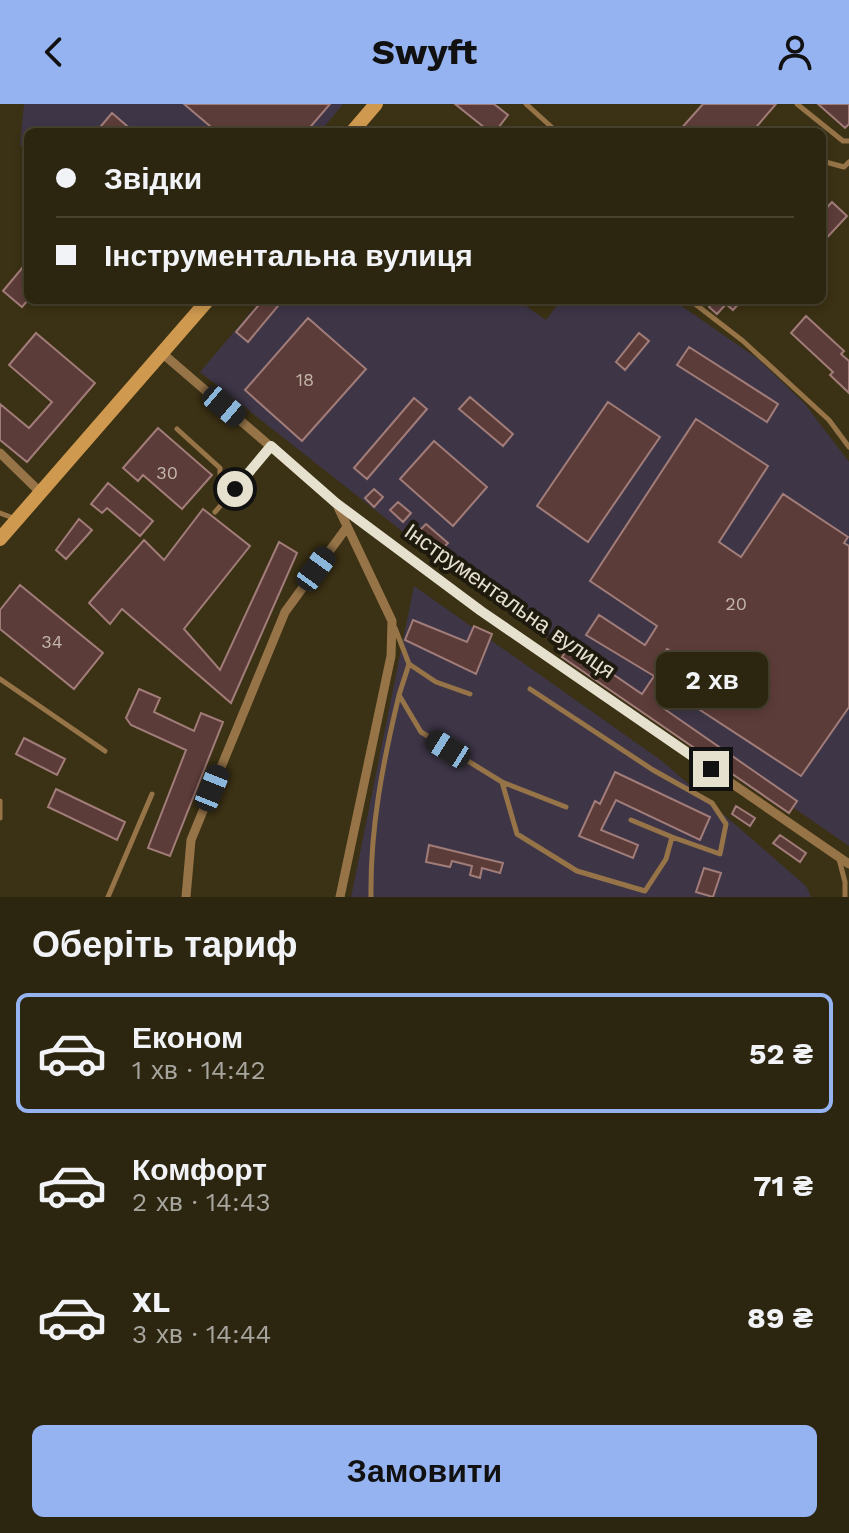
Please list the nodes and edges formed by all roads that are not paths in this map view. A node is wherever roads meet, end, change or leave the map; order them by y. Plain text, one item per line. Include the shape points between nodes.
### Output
1 (376, 104) edge
2 (526, 104) edge
3 (797, 104) edge
4 (355, 128) edge
5 (553, 128) edge
6 (849, 141) edge
7 (826, 162) edge
8 (849, 162) edge
9 (205, 304) edge
10 (695, 304) edge
11 (162, 353) junction
12 (177, 429) dead end
13 (271, 446) junction
14 (849, 447) edge
15 (0, 453) edge
16 (235, 489) junction
17 (40, 492) junction
18 (336, 503) junction
19 (215, 512) dead end
20 (0, 513) edge
21 (17, 519) junction
22 (347, 527) junction
23 (0, 539) edge
24 (392, 621) junction
25 (409, 664) junction
26 (0, 679) edge
27 (530, 689) dead end
28 (470, 694) dead end
29 (399, 695) junction
30 (105, 751) dead end
31 (502, 782) junction
32 (152, 794) dead end
33 (0, 801) edge
34 (566, 807) dead end
35 (0, 818) edge
36 (631, 820) dead end
37 (672, 837) junction
38 (838, 857) junction
39 (849, 864) edge
40 (108, 897) edge
41 (186, 897) edge
42 (340, 897) edge
43 (371, 897) edge
44 (845, 897) edge

1 - 4 street
2 - 5 lane
3 - 6 lane
7 - 8 lane via 844,167
9 - 11 street
10 - 14 lane via 829,420
11 - 13 street, Інструментальна вулиця
11 - 17 street
12 - 16 lane
13 - 16 lane
13 - 18 street, Інструментальна вулиця
15 - 17 street
16 - 19 lane
17 - 21 street
18 - 22 street
18 - 38 street, Інструментальна вулиця via 481,611
20 - 21 lane
21 - 23 street
22 - 24 street
22 - 41 street via 279,625 191,840
24 - 25 lane
24 - 42 street via 391,656
25 - 28 lane via 436,682
25 - 29 lane
26 - 30 lane
27 - 37 lane via 712,803 726,824 720,854
29 - 31 lane via 421,732
29 - 43 lane via 370,844
31 - 34 lane
31 - 37 lane via 517,834 577,871 645,891 666,859
32 - 40 lane
33 - 35 lane
36 - 37 lane
38 - 39 street, Інструментальна вулиця
38 - 44 lane

